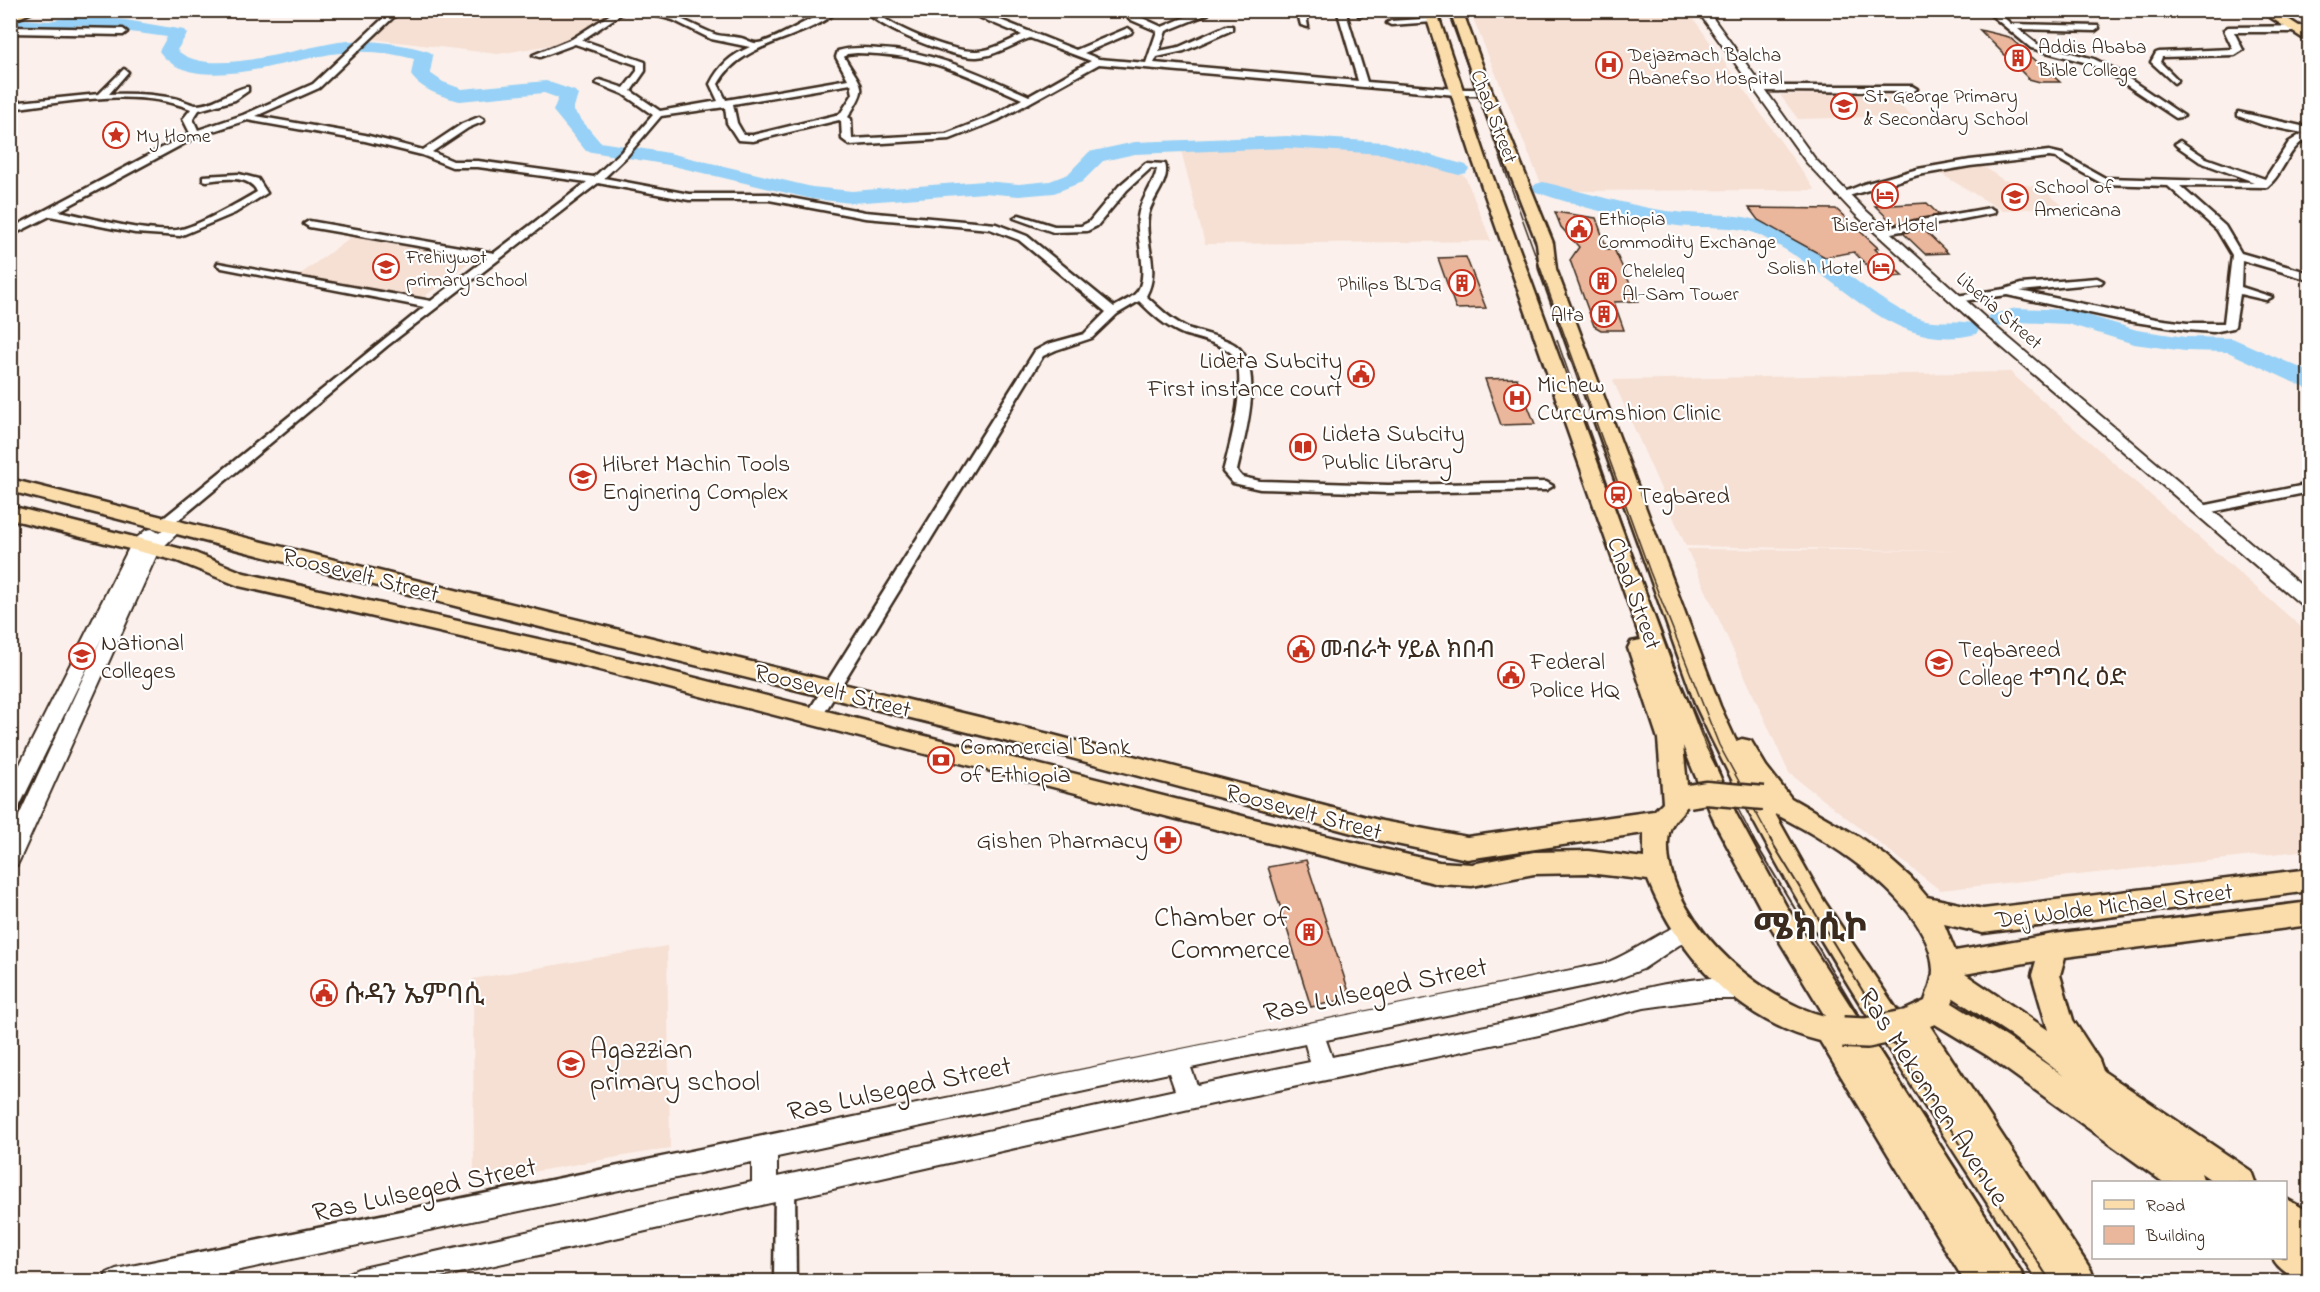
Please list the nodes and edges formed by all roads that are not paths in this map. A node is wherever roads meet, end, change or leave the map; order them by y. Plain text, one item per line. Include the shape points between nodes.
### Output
1 (397, 10) edge
2 (623, 10) edge
3 (639, 10) edge
4 (835, 10) edge
5 (881, 10) edge
6 (966, 10) edge
7 (1140, 10) edge
8 (1301, 10) edge
9 (1341, 10) edge
10 (1373, 10) edge
11 (1456, 10) edge
12 (1702, 10) edge
13 (1989, 10) edge
14 (2265, 10) edge
15 (2284, 10) edge
16 (653, 11) edge
17 (1205, 12) edge
18 (1362, 14) dead end
19 (1432, 15) edge
20 (1391, 23) dead end
21 (1305, 25) dead end
22 (2007, 26) junction
23 (1230, 28) dead end
24 (2096, 28) dead end
25 (2294, 28) junction
26 (2310, 28) edge
27 (10, 30) edge
28 (1162, 30) junction
29 (1128, 31) dead end
30 (123, 32) dead end
31 (1029, 34) junction
32 (2310, 39) edge
33 (575, 41) junction
34 (757, 46) junction
35 (1076, 53) junction
36 (537, 55) dead end
37 (1151, 60) junction
38 (1098, 61) junction
39 (124, 72) dead end
40 (2174, 80) dead end
41 (854, 81) junction
42 (1363, 82) junction
43 (600, 83) dead end
44 (245, 89) dead end
45 (1757, 89) junction
46 (1912, 89) dead end
47 (626, 92) junction
48 (1456, 92) junction
49 (1485, 92) junction
50 (101, 97) junction
51 (1029, 99) junction
52 (726, 104) junction
53 (10, 106) edge
54 (196, 108) junction
55 (658, 114) junction
56 (2241, 114) dead end
57 (2179, 116) dead end
58 (246, 117) junction
59 (843, 117) junction
60 (479, 120) dead end
61 (2310, 132) edge
62 (195, 134) junction
63 (2180, 144) dead end
64 (425, 153) junction
65 (207, 178) dead end
66 (596, 180) junction
67 (2171, 183) junction
68 (2267, 183) junction
69 (1842, 195) junction
70 (1990, 211) dead end
71 (48, 212) junction
72 (1019, 218) dead end
73 (309, 224) dead end
74 (1506, 229) junction
75 (1881, 232) junction
76 (10, 233) edge
77 (1548, 255) junction
78 (2237, 255) junction
79 (498, 257) junction
80 (222, 266) dead end
81 (2310, 277) edge
82 (2097, 281) dead end
83 (2235, 289) junction
84 (2007, 292) junction
85 (1140, 296) junction
86 (2266, 297) dead end
87 (1956, 299) junction
88 (433, 305) junction
89 (1113, 312) junction
90 (10, 485) edge
91 (1546, 486) dead end
92 (2310, 488) edge
93 (2202, 510) junction
94 (10, 512) edge
95 (171, 525) junction
96 (144, 547) junction
97 (2306, 596) edge
98 (830, 689) junction
99 (814, 716) junction
100 (1049, 743) junction
101 (1035, 772) junction
102 (1773, 802) junction
103 (10, 805) edge
104 (1675, 806) junction
105 (10, 859) edge
106 (1658, 870) junction
107 (2310, 880) edge
108 (2276, 884) junction
109 (1920, 907) junction
110 (1815, 909) joint
111 (1777, 914) joint
112 (2306, 914) edge
113 (1687, 931) junction
114 (2054, 946) junction
115 (1946, 971) junction
116 (1744, 988) junction
117 (1917, 1019) junction
118 (1312, 1032) junction
119 (1836, 1032) junction
120 (1177, 1060) junction
121 (1324, 1070) junction
122 (2100, 1086) junction
123 (1189, 1098) junction
124 (764, 1146) junction
125 (2188, 1181) edge
126 (2239, 1181) edge
127 (775, 1190) junction
128 (2287, 1216) edge
129 (2310, 1232) edge
130 (2287, 1252) edge
131 (2310, 1268) edge
132 (116, 1281) edge
133 (358, 1281) edge
134 (786, 1281) edge
135 (1984, 1281) edge
136 (2008, 1281) edge
137 (2057, 1281) edge
138 (2079, 1281) edge

1 - 58 street via 316,86
2 - 33 street
3 - 16 street
4 - 34 street via 812,24
5 - 31 street via 875,15 878,19 899,31 970,54 986,53
6 - 31 street
7 - 28 street via 1132,17
8 - 21 street
9 - 42 street
10 - 18 street
11 - 49 main road, Chad Street
12 - 45 street, Liberia Street
13 - 22 street
14 - 25 main road
15 - 26 main road
16 - 34 street via 714,37
17 - 28 street
19 - 20 street
19 - 48 main road, Chad Street
22 - 24 street
22 - 57 street via 2034,46 2081,57 2113,72
23 - 37 street
25 - 26 street
25 - 32 main road
25 - 40 street via 2228,30 2239,50 2235,52 2158,55 2155,62
27 - 30 street
28 - 37 street
29 - 35 street
31 - 35 street
33 - 36 street
33 - 47 street via 642,64
34 - 52 street via 741,54 715,78 714,89
35 - 38 street
37 - 38 street
37 - 42 street
38 - 51 street
39 - 50 street
41 - 51 street via 840,57 844,52 916,54 946,62
41 - 52 street
41 - 59 street via 858,94
42 - 48 street
43 - 47 street
44 - 54 street via 232,98
45 - 46 street
45 - 69 street, Liberia Street
47 - 55 street
48 - 49 street
48 - 74 main road, Chad Street
49 - 77 main road, Chad Street
50 - 53 street
50 - 54 street via 163,99
51 - 59 street via 995,118 941,139 850,142
52 - 55 street
52 - 59 street via 738,136 746,139
54 - 62 street via 188,119
55 - 66 street
56 - 61 street
58 - 62 street
58 - 64 street
60 - 64 street
61 - 68 street via 2291,144
62 - 71 street
63 - 68 street via 2203,160
64 - 66 street via 452,164
65 - 71 street via 251,179 262,193 180,233 135,230
66 - 79 street
66 - 89 street via 689,197 769,197 865,215 992,226 1023,238
67 - 68 street
67 - 69 street via 2103,181 2049,154 1918,171
67 - 78 street via 2221,228
69 - 75 street, Liberia Street
70 - 75 street
71 - 76 street
72 - 85 street via 1053,229 1083,229 1093,224 1123,188 1149,165 1162,166 1143,213 1147,282
73 - 79 street
74 - 104 main road, Chad Street via 1505,262 1670,739
74 - 111 main road, Chad Street via 1659,660 1724,816
75 - 87 street, Liberia Street
77 - 102 main road, Chad Street via 1557,269 1737,740
77 - 110 main road, Chad Street via 1548,268 1708,706 1737,768
78 - 81 street
78 - 83 street
79 - 88 street
80 - 88 street
82 - 84 street via 2021,287
83 - 84 street via 2229,326 2216,329 2144,320
83 - 86 street
84 - 87 street
85 - 89 street
85 - 91 street via 1179,328 1239,353 1245,365 1243,414 1230,472 1238,480 1260,485 1389,489
87 - 93 street, Liberia Street
88 - 95 street
89 - 98 street via 1088,336 1039,354
90 - 95 main road, Roosevelt Street
92 - 93 street
93 - 97 street, Liberia Street
94 - 96 main road, Roosevelt Street
95 - 96 street
95 - 98 main road, Roosevelt Street
96 - 99 main road, Roosevelt Street via 183,556 239,579
96 - 103 street
96 - 105 street
98 - 99 street
98 - 100 main road, Roosevelt Street
99 - 101 main road, Roosevelt Street
100 - 101 main road
100 - 104 main road, Roosevelt Street via 1382,831 1467,848
101 - 106 main road, Roosevelt Street via 1438,873 1472,875 1534,863 1588,862
102 - 104 main road, Roosevelt Street, bridge via 1706,793
102 - 109 main road via 1851,844 1887,872
104 - 106 main road, Chad Street via 1655,833
106 - 113 main road, Chad Street
107 - 108 main road, Dej Wolde Michael Street
108 - 109 main road, Dej Wolde Michael Street via 1983,921
108 - 112 main road
109 - 115 main road via 1939,942
110 - 137 main road, Ras Mekonnen Avenue
111 - 136 main road, Ras Mekonnen Avenue
112 - 114 main road, Dej Wolde Michael Street
113 - 116 main road, Chad Street
113 - 118 street, Ras Lulseged Street via 1635,962 1606,973
114 - 115 main road, Dej Wolde Michael Street
114 - 122 main road via 2046,975 2060,1025
115 - 117 main road
115 - 122 main road
116 - 119 main road, Chad Street via 1790,1018
116 - 121 street via 1644,998 1539,1025
117 - 119 main road, Chad Street, bridge via 1868,1033
117 - 125 main road via 1998,1047
117 - 138 main road, Ras Mekonnen Avenue
118 - 120 street, Ras Lulseged Street
118 - 121 street
119 - 135 main road
120 - 123 street
120 - 124 street, Ras Lulseged Street
121 - 123 street
122 - 126 main road
123 - 127 street
124 - 127 street
124 - 132 street, Ras Lulseged Street
127 - 133 street
127 - 134 street
128 - 129 main road
130 - 131 main road

